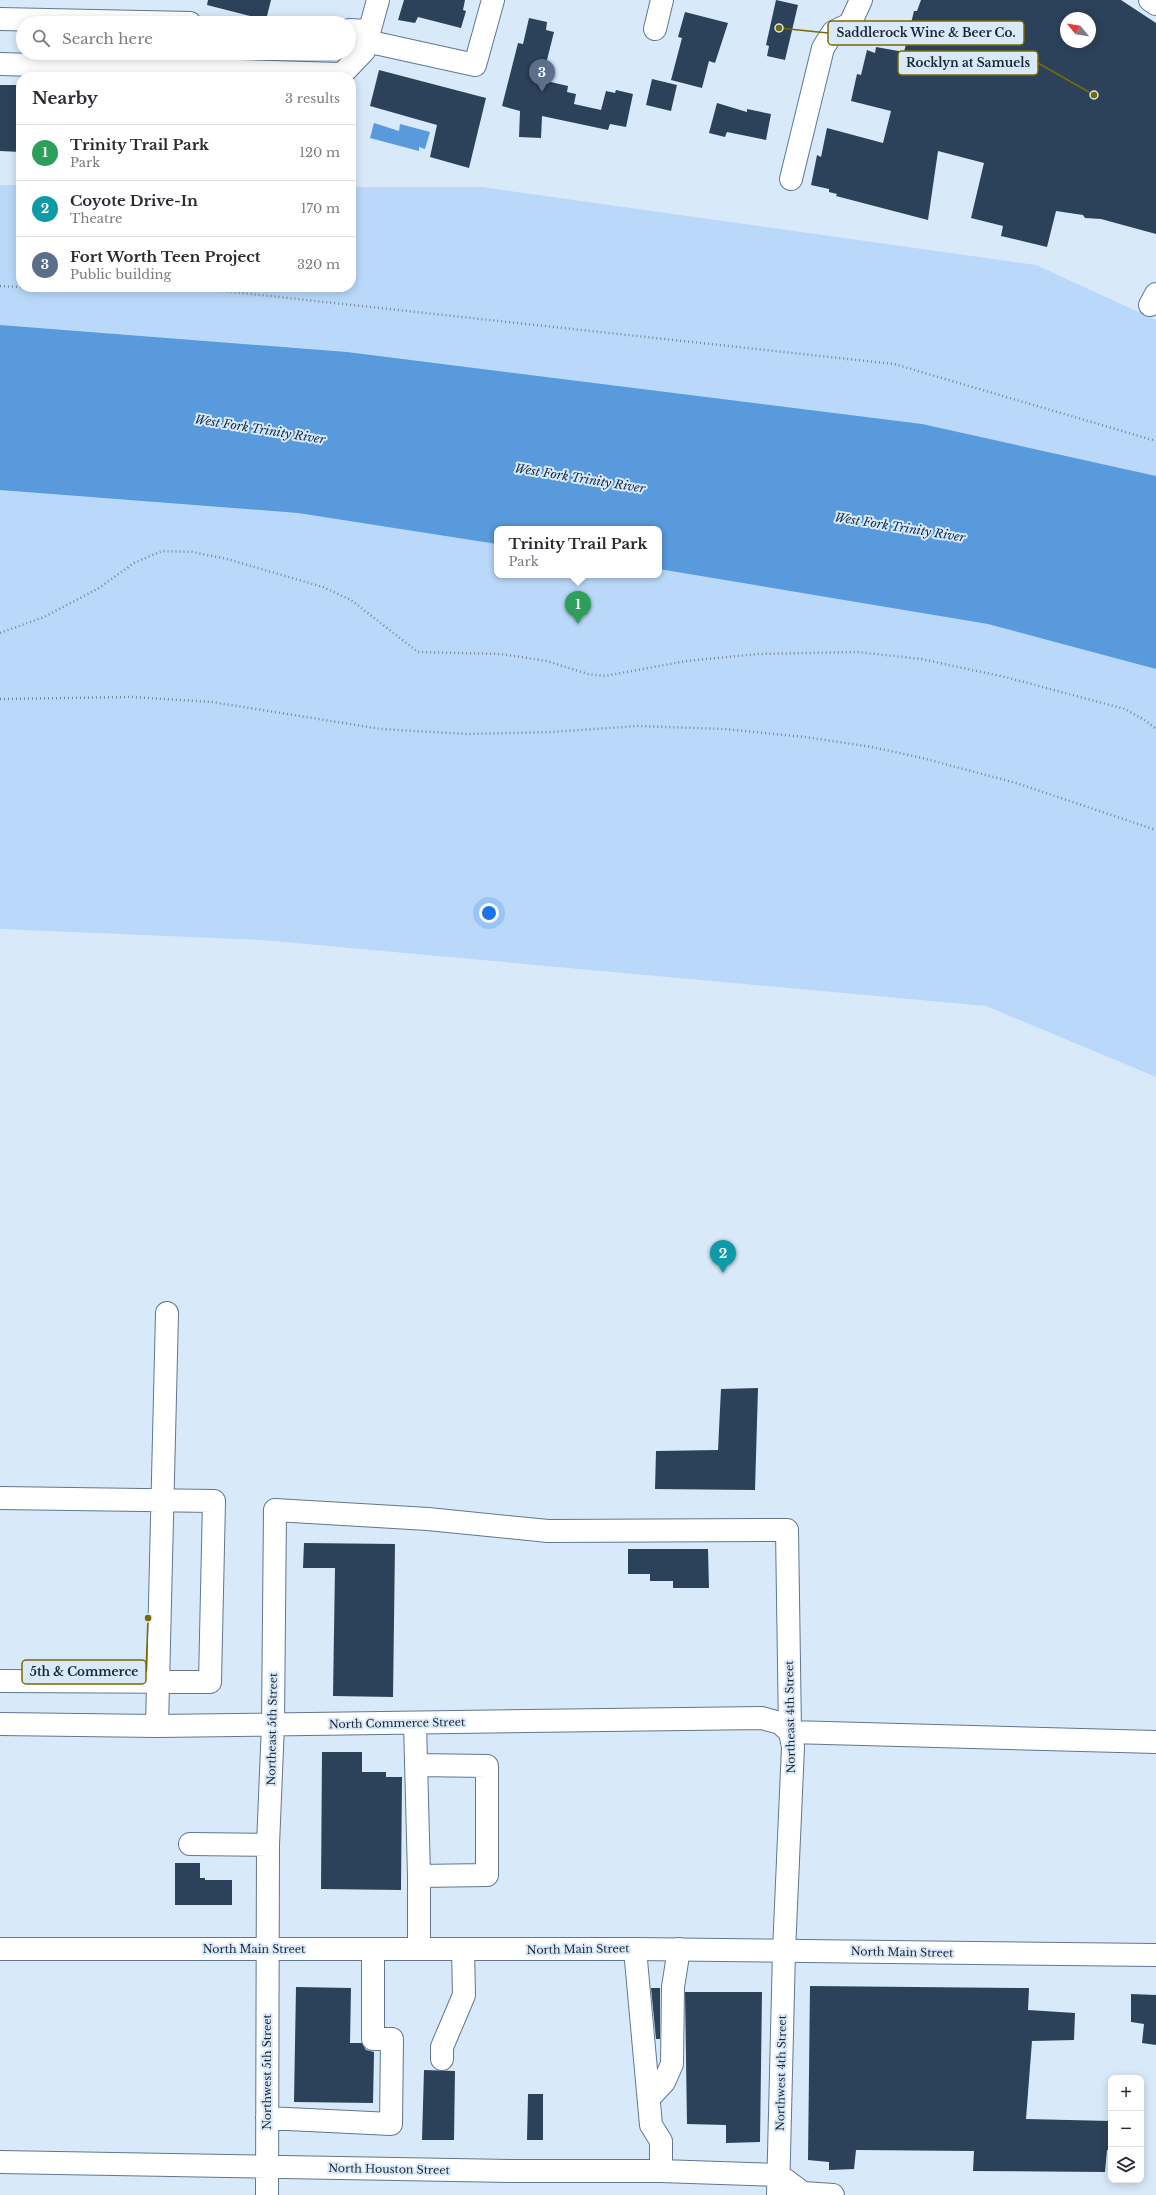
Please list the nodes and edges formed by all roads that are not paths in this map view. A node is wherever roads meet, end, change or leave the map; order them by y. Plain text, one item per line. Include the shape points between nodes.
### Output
1 (378, 0) edge
2 (493, 0) edge
3 (662, 0) edge
4 (860, 0) edge
5 (1150, 0) edge
6 (1156, 4) edge
7 (0, 19) edge
8 (16, 19) edge
9 (655, 29) dead end
10 (362, 34) edge
11 (356, 59) edge
12 (355, 60) edge
13 (0, 64) edge
14 (274, 72) edge
15 (344, 72) edge
16 (791, 180) dead end
17 (167, 1313) dead end
18 (0, 1498) edge
19 (162, 1500) junction
20 (787, 1530) joint
21 (0, 1681) edge
22 (158, 1682) junction
23 (415, 1723) junction
24 (0, 1724) edge
25 (273, 1724) junction
26 (157, 1726) junction
27 (790, 1732) junction
28 (1156, 1742) edge
29 (416, 1765) junction
30 (190, 1844) dead end
31 (268, 1845) junction
32 (419, 1876) junction
33 (0, 1949) edge
34 (268, 1949) junction
35 (419, 1949) junction
36 (635, 1949) junction
37 (679, 1949) junction
38 (373, 1950) junction
39 (463, 1950) junction
40 (784, 1951) junction
41 (1156, 1954) edge
42 (442, 2059) dead end
43 (649, 2098) junction
44 (267, 2118) junction
45 (0, 2162) edge
46 (268, 2166) junction
47 (661, 2171) junction
48 (779, 2185) edge
49 (267, 2195) edge
50 (833, 2195) edge

1 - 10 street
2 - 10 street via 475,65
3 - 9 street
4 - 16 street via 850,24 833,32 823,48
5 - 6 street
7 - 8 street
10 - 11 street via 364,51
12 - 15 street
13 - 14 street
17 - 19 street
18 - 19 street
19 - 22 street
19 - 22 street via 214,1501 210,1682
20 - 25 street, Northeast 5th Street via 548,1531 428,1519 275,1510
20 - 27 street, Northeast 4th Street
21 - 22 street
22 - 26 street
23 - 25 street, North Commerce Street
23 - 27 street, North Commerce Street via 762,1718 780,1723
23 - 29 street
24 - 26 street, North Commerce Street
25 - 26 street, North Commerce Street
25 - 31 street, Northeast 5th Street
27 - 28 street
27 - 40 street, Northeast 4th Street via 793,1747
29 - 32 street
29 - 32 street via 487,1766 487,1875
30 - 31 street
31 - 34 street, Northeast 5th Street
32 - 35 street
33 - 34 street, North Main Street
34 - 38 street, North Main Street
34 - 44 street, Northwest 5th Street
35 - 38 street, North Main Street
35 - 39 street, North Main Street
36 - 37 street, North Main Street
36 - 39 street, North Main Street
36 - 43 street via 640,2027
37 - 40 street, North Main Street
37 - 43 street via 673,1987 672,2064 664,2082
38 - 44 street via 373,2039 392,2039 391,2124
39 - 42 street via 464,1995 442,2047
40 - 41 street, North Main Street
40 - 48 street, Northwest 4th Street
43 - 47 street via 651,2125 661,2141
44 - 46 street, Northwest 5th Street
45 - 46 street, North Houston Street
46 - 47 street, North Houston Street
46 - 49 street, Northwest 5th Street
47 - 48 street, North Houston Street
48 - 50 street via 803,2193

